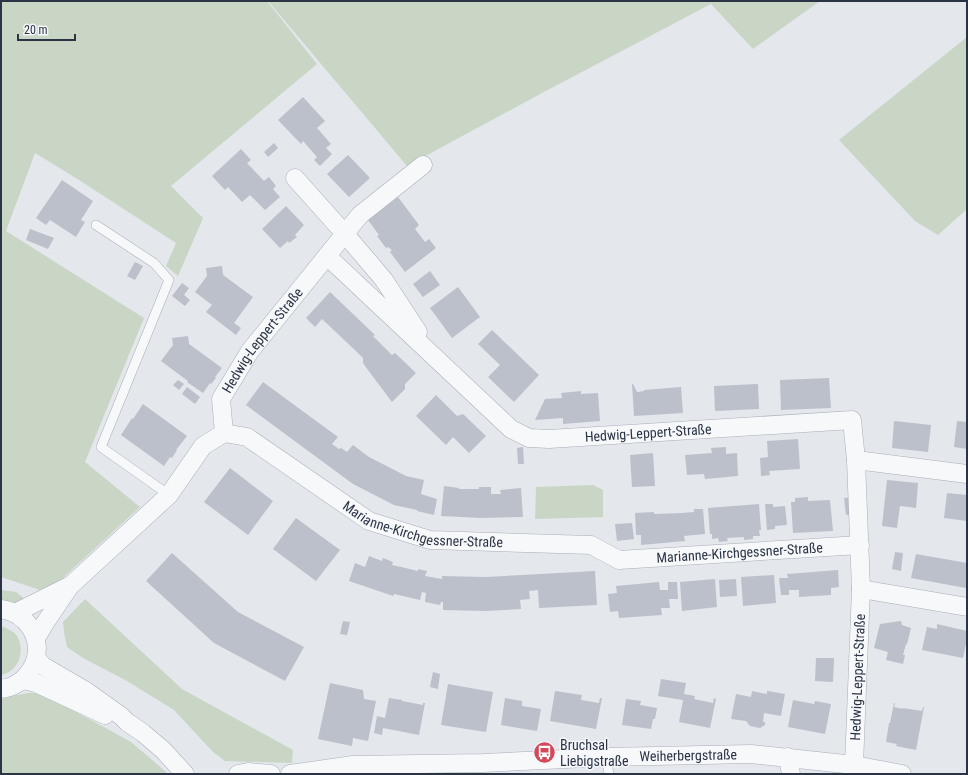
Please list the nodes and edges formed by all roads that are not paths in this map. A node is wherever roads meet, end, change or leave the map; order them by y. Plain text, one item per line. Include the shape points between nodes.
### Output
1 (423, 165) dead end
2 (295, 178) dead end
3 (96, 226) dead end
4 (345, 234) junction
5 (327, 256) junction
6 (433, 356) junction
7 (224, 434) junction
8 (856, 460) junction
9 (967, 474) edge
10 (170, 495) junction
11 (860, 545) junction
12 (70, 586) junction
13 (861, 589) junction
14 (967, 607) edge
15 (8, 611) edge
16 (36, 638) junction
17 (36, 658) junction
18 (23, 680) junction
19 (1, 689) edge
20 (127, 722) junction
21 (854, 765) junction
22 (607, 766) edge
23 (790, 766) edge
24 (483, 768) edge
25 (354, 769) edge
26 (185, 774) edge
27 (238, 774) edge
28 (271, 774) edge
29 (290, 774) edge
30 (902, 774) edge

1 - 4 street, Hedwig-Leppert-Straße via 360,215
2 - 4 street, Hedwig-Leppert-Straße
3 - 10 lane via 154,263 169,280 101,447
4 - 5 street, Hedwig-Leppert-Straße
4 - 6 street, Hedwig-Leppert-Straße via 384,280
5 - 6 street, Hedwig-Leppert-Straße
5 - 7 street, Hedwig-Leppert-Straße via 250,351 221,400
6 - 8 street, Hedwig-Leppert-Straße via 511,429 529,438 549,439 852,420
7 - 10 street via 203,446
7 - 11 street, Marianne-Kirchgessner-Straße via 247,437 369,521 430,540 591,545 619,560
8 - 9 street
8 - 11 street, Hedwig-Leppert-Straße
10 - 12 street
11 - 13 street, Hedwig-Leppert-Straße
12 - 15 street
12 - 16 street
13 - 14 street
13 - 21 street, Hedwig-Leppert-Straße
15 - 16 street via 26,621
16 - 17 street
17 - 18 street via 31,671
17 - 20 street via 43,666 86,691
18 - 19 street
18 - 20 street via 36,683
20 - 26 street via 163,750
21 - 23 street, Weiherbergstraße
21 - 30 street, Weiherbergstraße
22 - 23 street, Weiherbergstraße via 751,754
22 - 24 street, Weiherbergstraße
24 - 25 street, Weiherbergstraße
25 - 29 street, Weiherbergstraße
27 - 28 street

